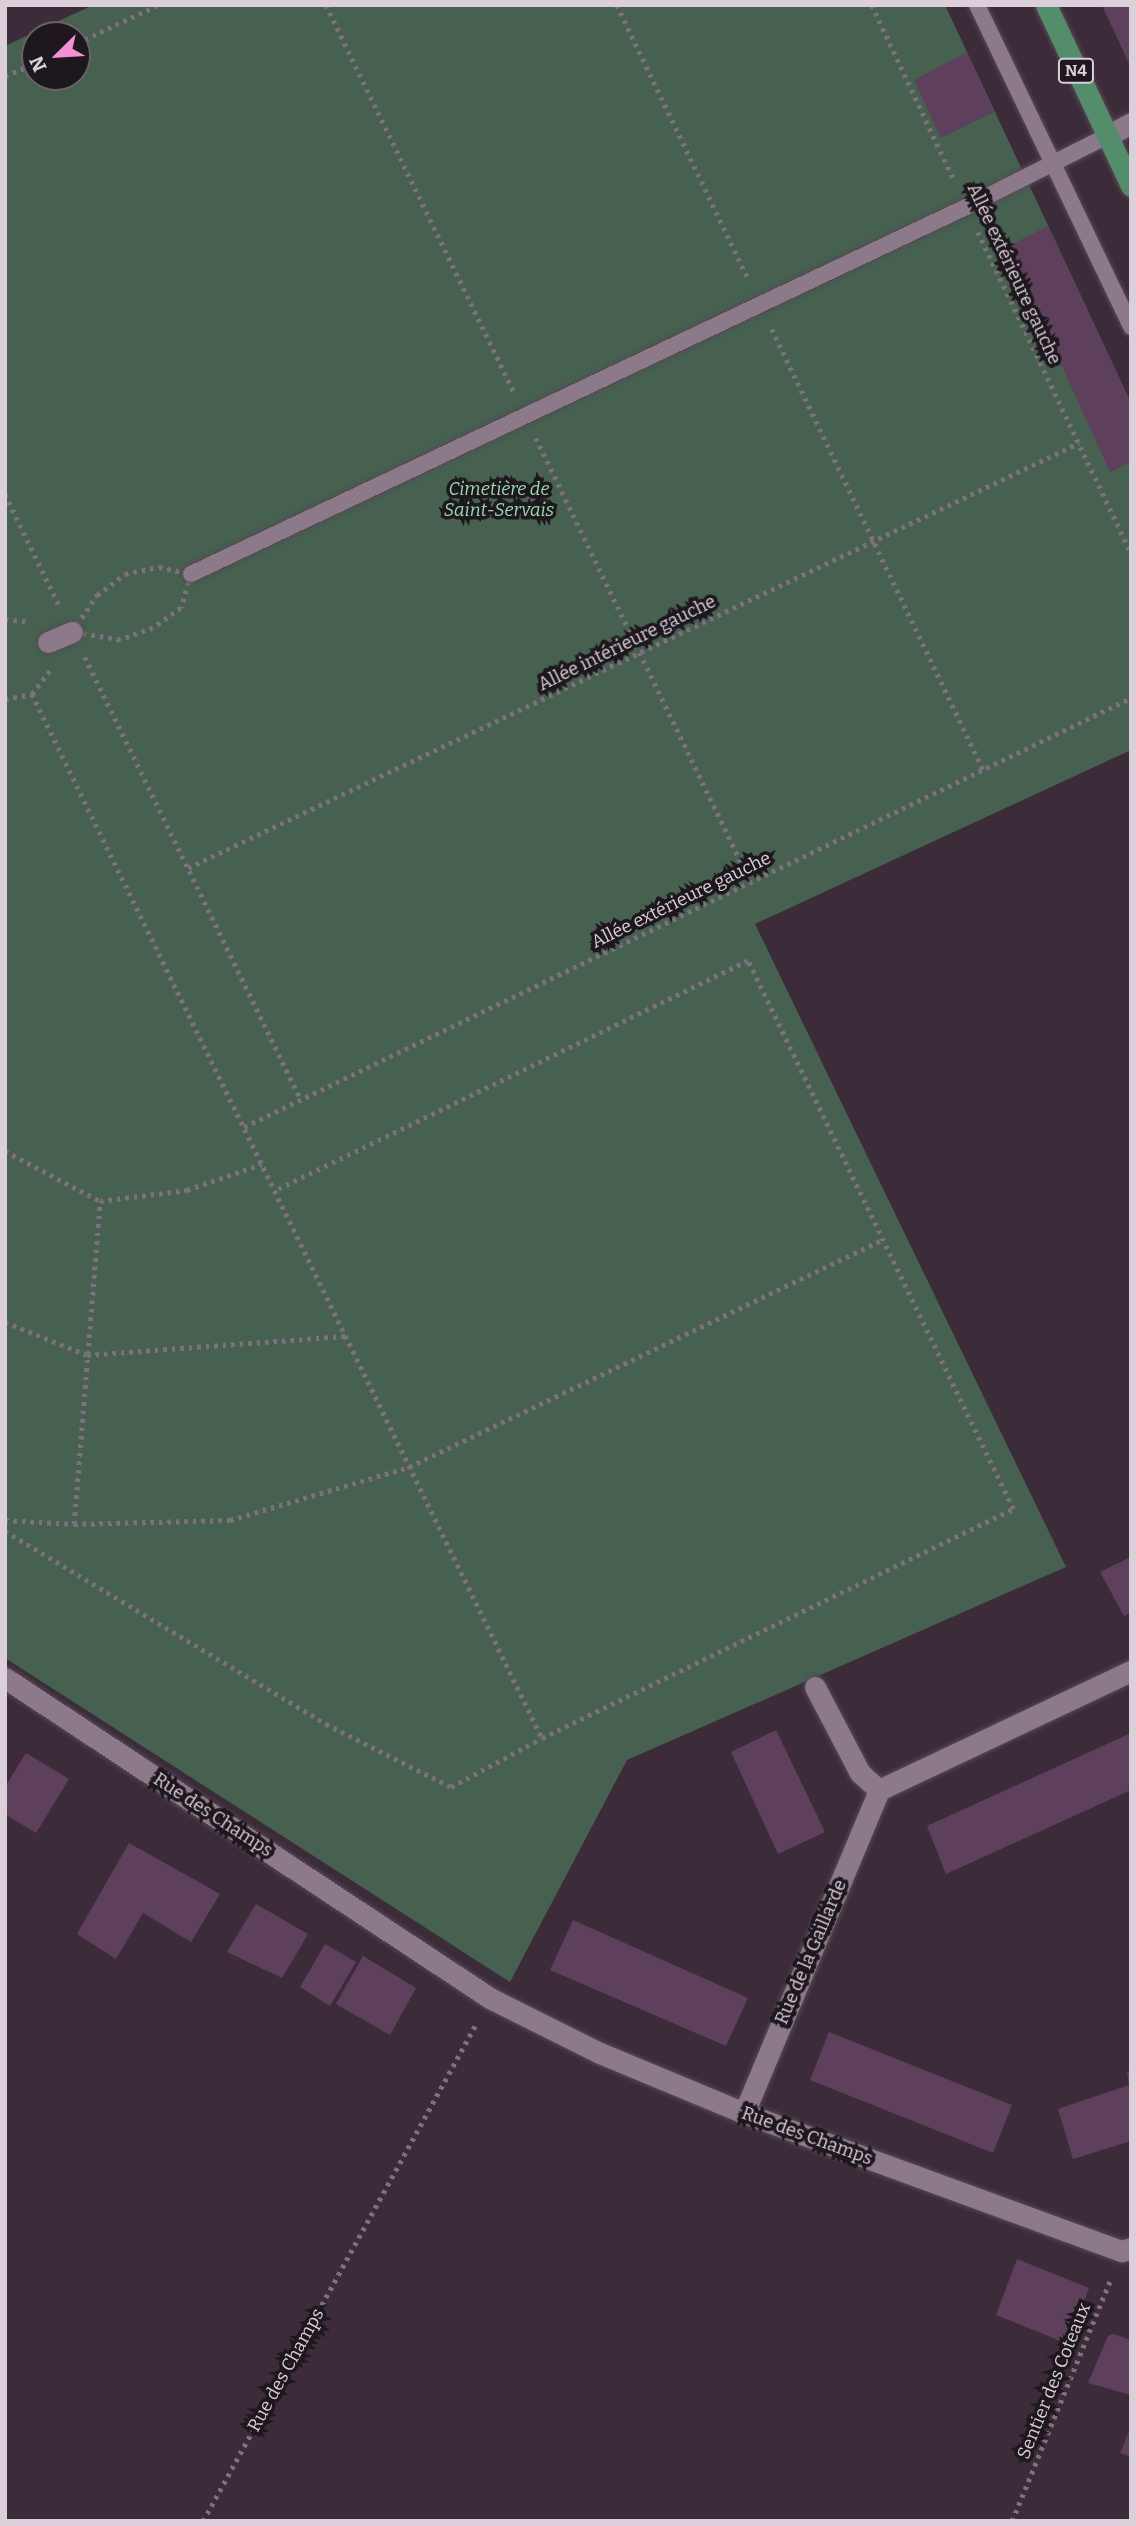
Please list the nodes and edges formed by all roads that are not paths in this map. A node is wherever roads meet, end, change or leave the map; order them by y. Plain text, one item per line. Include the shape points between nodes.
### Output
1 (977, 5) edge
2 (1046, 5) edge
3 (1131, 123) edge
4 (1107, 136) junction
5 (1052, 164) junction
6 (1131, 186) edge
7 (1131, 327) edge
8 (191, 574) road end
9 (69, 626) road end
10 (48, 642) dead end
11 (1131, 1671) edge
12 (5, 1678) edge
13 (815, 1687) dead end
14 (878, 1790) junction
15 (744, 2113) junction
16 (1128, 2252) edge

1 - 5 lane
2 - 4 main road, N4
3 - 4 street
4 - 5 lane
4 - 6 main road, N4
5 - 7 lane
5 - 8 lane
9 - 10 street
11 - 14 street
12 - 15 street, Rue des Champs via 490,1998 600,2053
13 - 14 street via 860,1773
14 - 15 street, Rue de la Gaillarde
15 - 16 street, Rue des Champs

